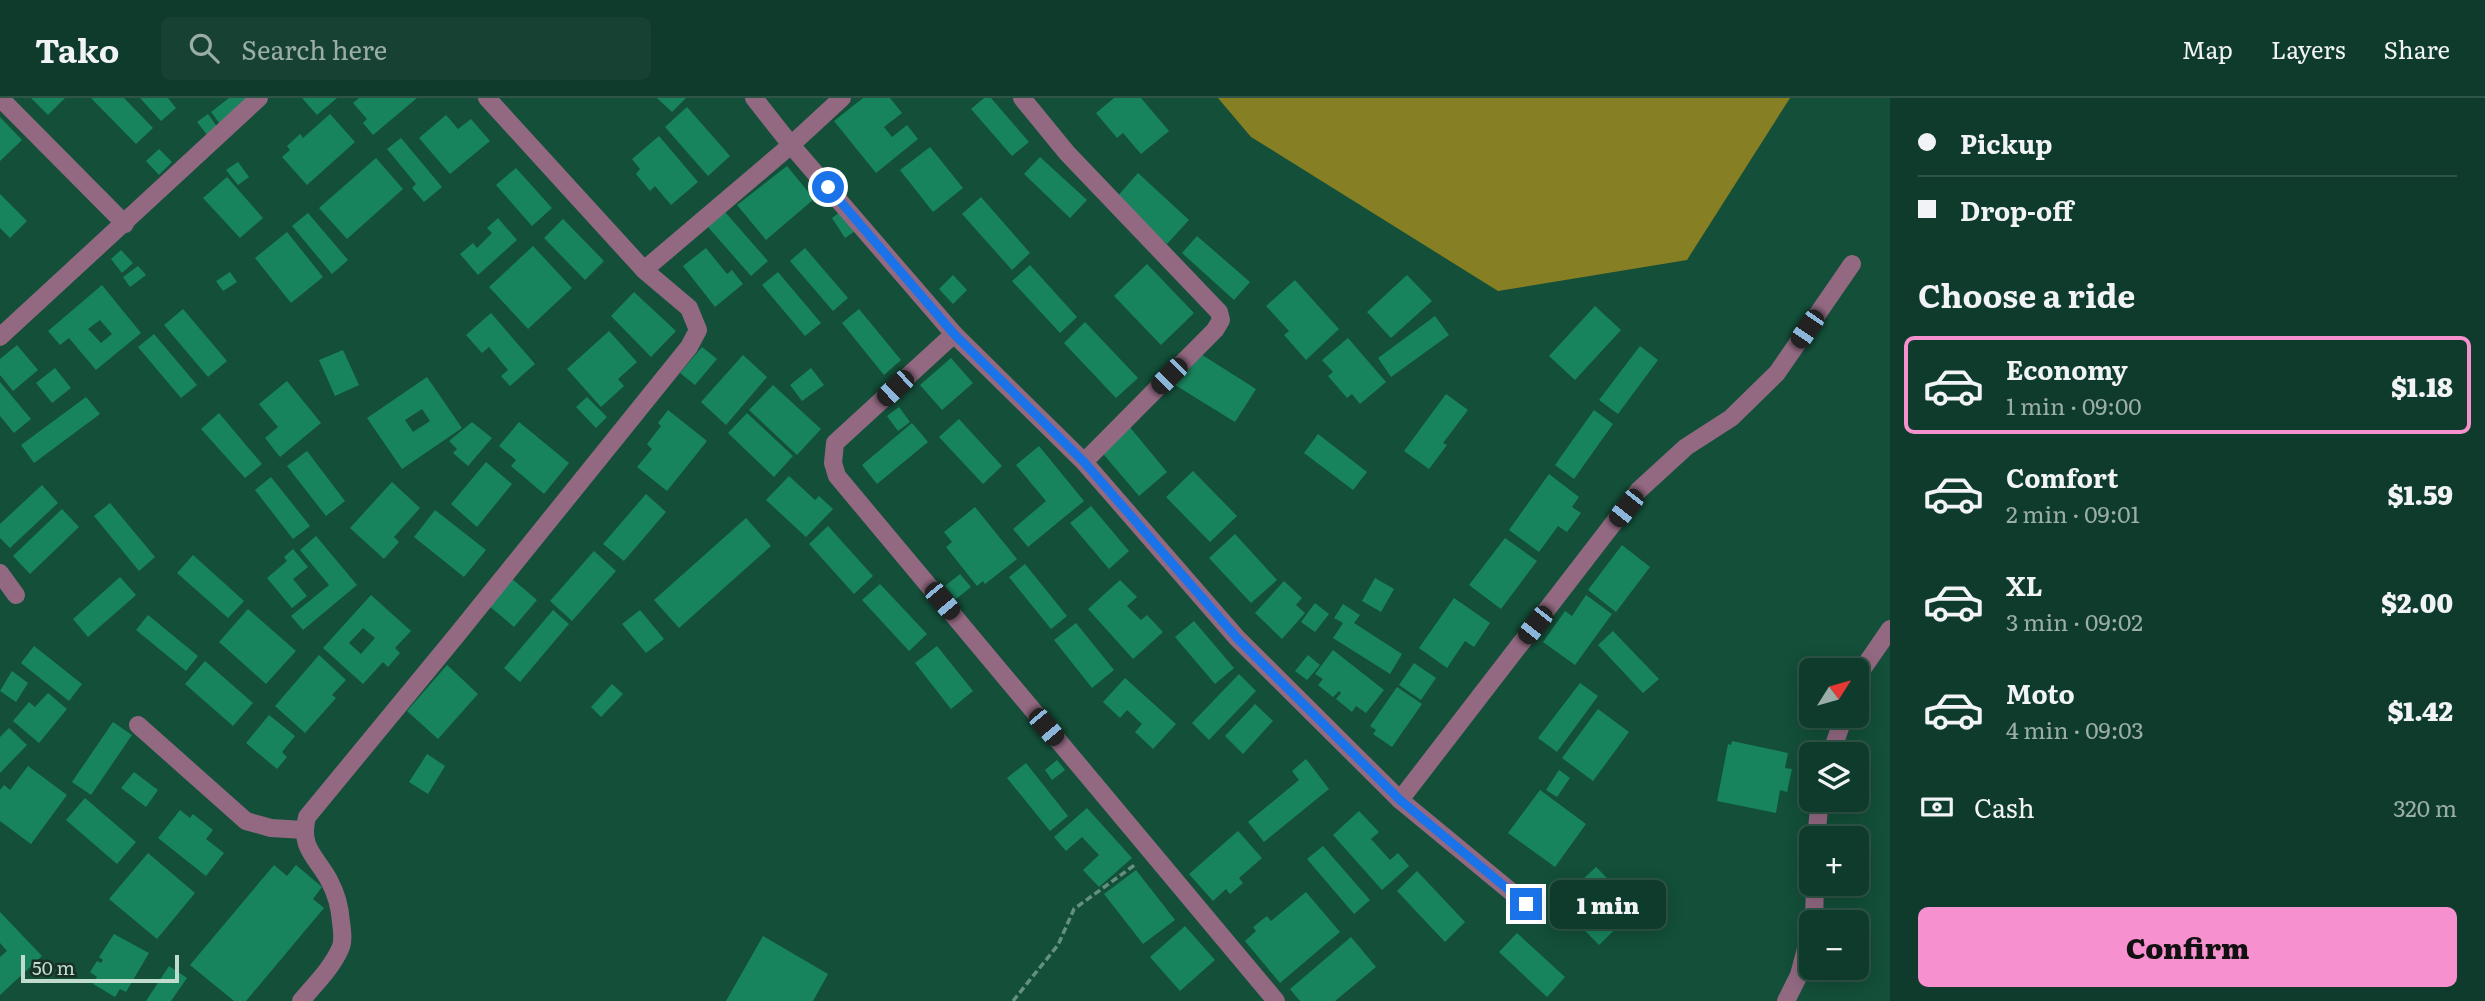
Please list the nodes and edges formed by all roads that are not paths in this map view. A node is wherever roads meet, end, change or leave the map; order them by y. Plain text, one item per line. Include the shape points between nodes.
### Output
1 (0, 98) edge
2 (259, 98) edge
3 (487, 98) edge
4 (754, 98) edge
5 (842, 98) edge
6 (1022, 98) edge
7 (792, 145) junction
8 (125, 224) junction
9 (1852, 264) dead end
10 (644, 270) junction
11 (954, 334) junction
12 (0, 337) edge
13 (1084, 462) junction
14 (0, 573) edge
15 (16, 595) dead end
16 (1890, 629) edge
17 (1882, 648) edge
18 (1869, 663) edge
19 (138, 725) dead end
20 (1400, 800) junction
21 (304, 830) junction
22 (1526, 904) dead end
23 (1799, 975) edge
24 (302, 1001) edge
25 (1276, 1001) edge
26 (1786, 1001) edge

1 - 8 street
2 - 8 street
3 - 10 street
4 - 7 street
5 - 7 street
6 - 13 street via 1067,153 1219,312 1221,320
7 - 10 street
7 - 11 street
8 - 12 street
9 - 20 street via 1777,373 1731,418 1686,447 1639,490
10 - 21 street via 689,308 698,330 689,347 307,817
11 - 13 street
11 - 25 street via 835,443 836,476
13 - 20 street via 1237,638
14 - 15 street
16 - 17 street
17 - 18 street
19 - 21 street via 246,821
20 - 22 street
21 - 24 street via 305,843 340,907 342,946
23 - 26 street

